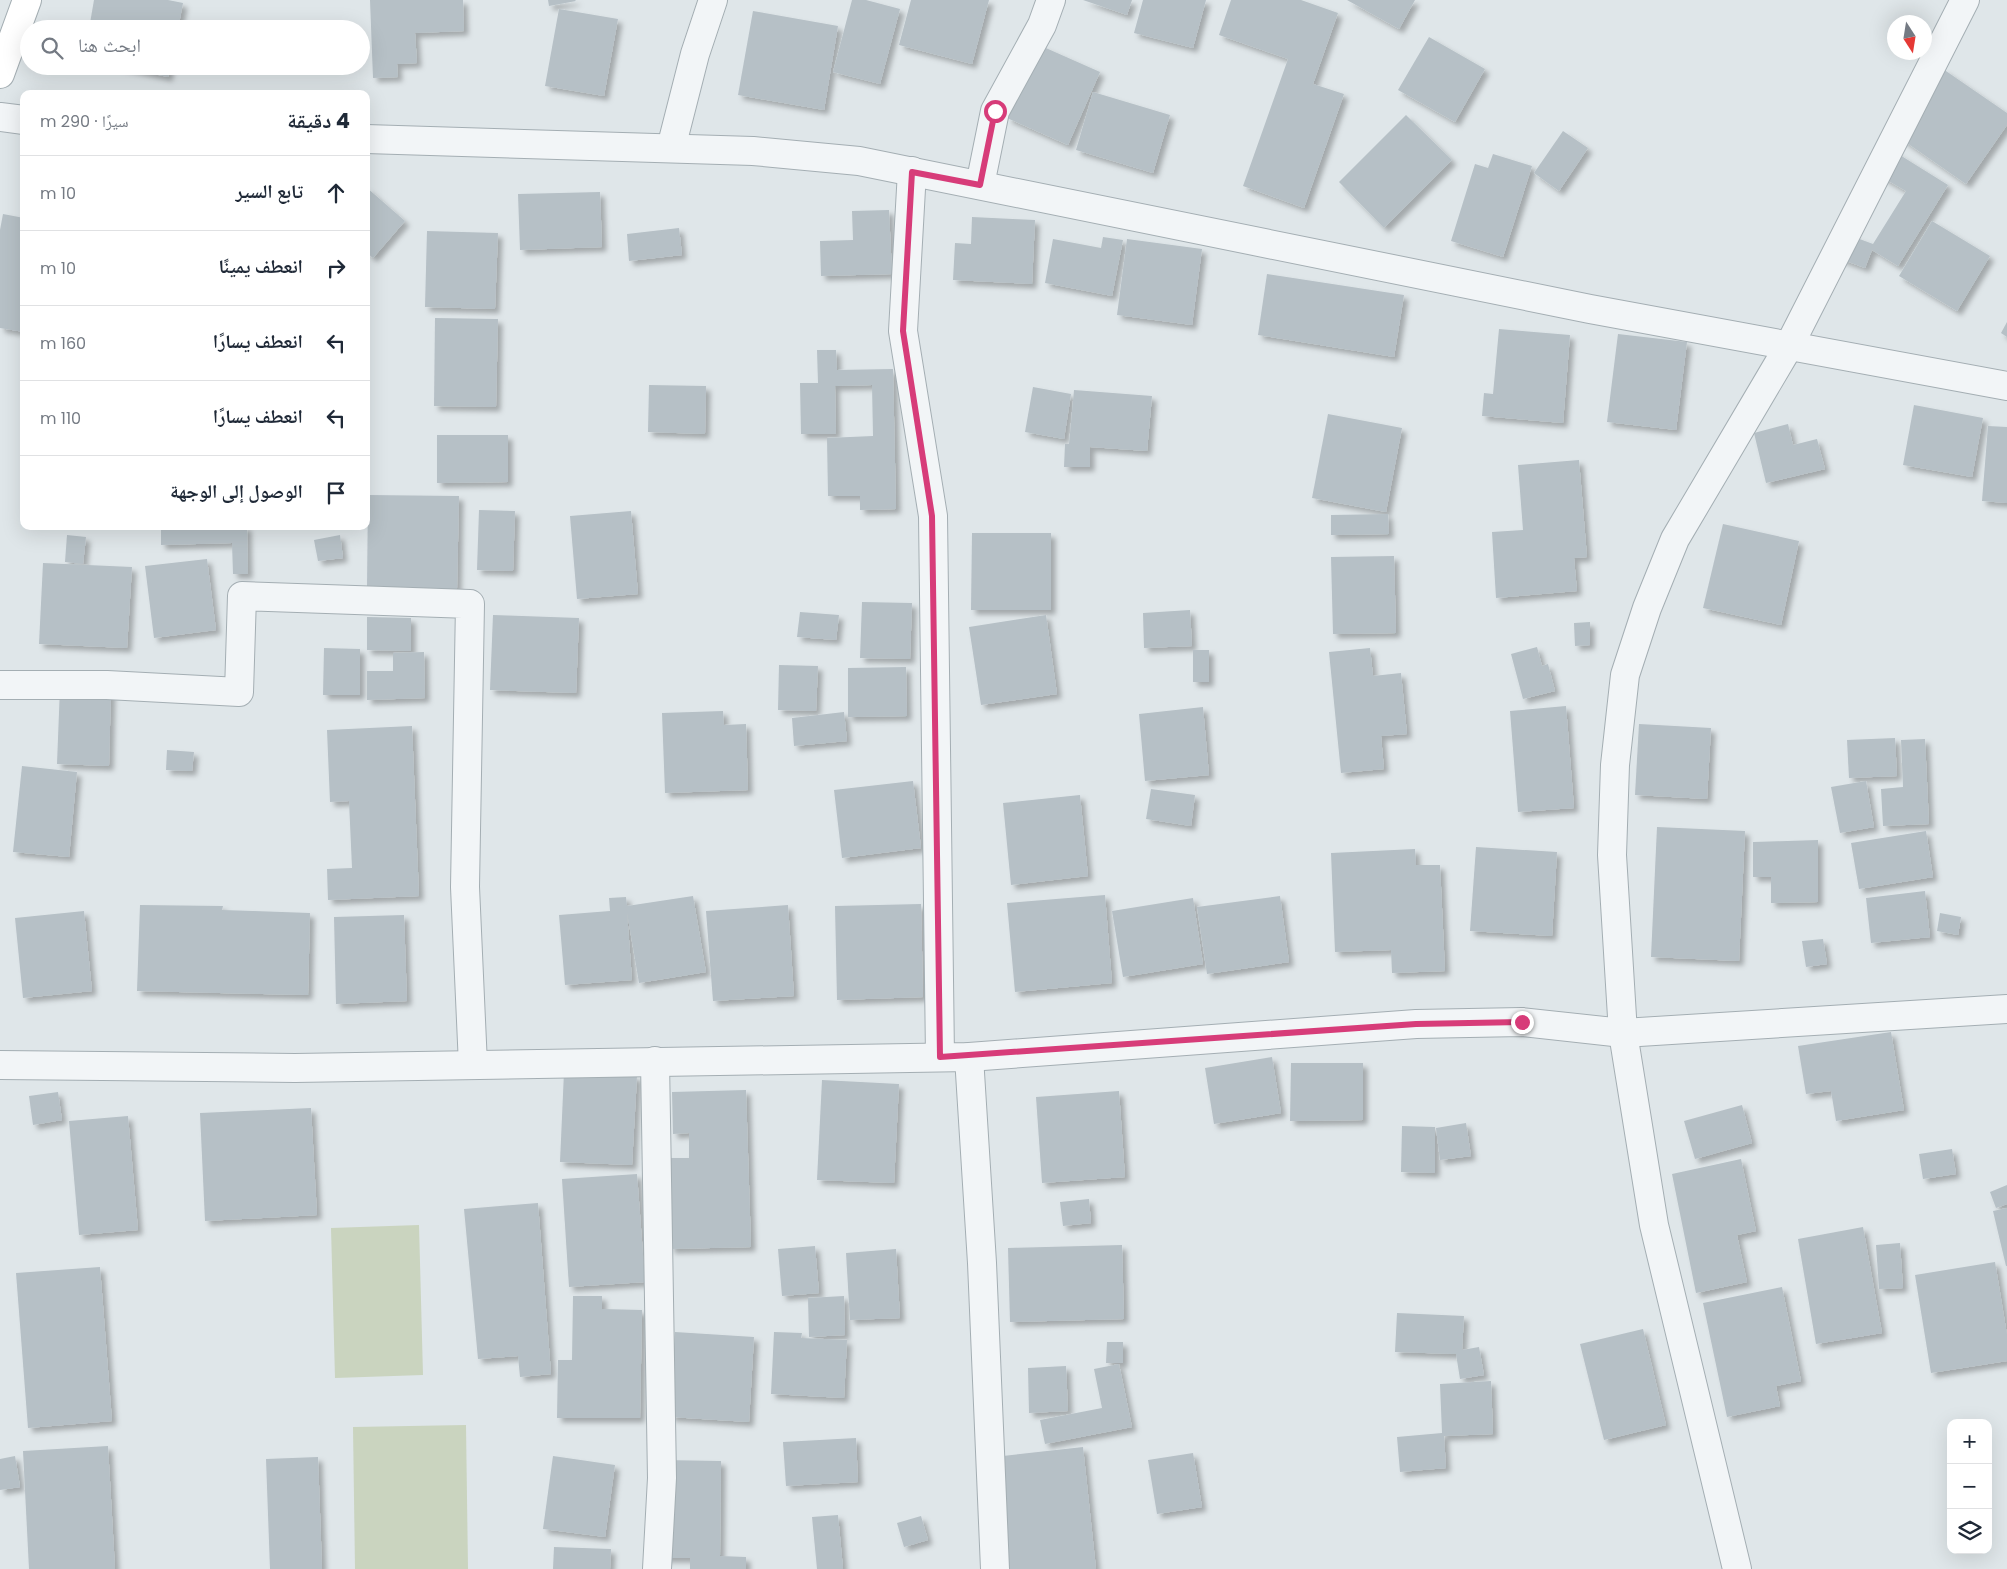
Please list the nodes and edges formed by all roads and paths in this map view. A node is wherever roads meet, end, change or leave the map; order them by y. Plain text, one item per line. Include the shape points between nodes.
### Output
1 (27, 0) edge
2 (713, 0) edge
3 (1051, 0) edge
4 (1965, 0) edge
5 (0, 74) edge
6 (0, 118) edge
7 (20, 120) edge
8 (370, 139) edge
9 (671, 148) junction
10 (912, 172) junction
11 (980, 185) junction
12 (1789, 346) junction
13 (2007, 386) edge
14 (0, 685) edge
15 (2007, 1009) edge
16 (1623, 1033) junction
17 (940, 1057) junction
18 (969, 1057) junction
19 (655, 1061) junction
20 (0, 1065) edge
21 (473, 1065) junction
22 (657, 1569) edge
23 (995, 1569) edge
24 (1737, 1569) edge

1 - 5 street
2 - 9 street via 695,54
3 - 11 street via 1042,25 995,111
4 - 12 street
6 - 7 street
8 - 9 street
9 - 10 street via 753,151 858,161
10 - 11 street
10 - 17 street via 903,331 932,516
11 - 12 street via 1590,310
12 - 13 street
12 - 16 street via 1676,539 1647,608 1625,675 1615,765 1612,855
14 - 21 street via 107,685 239,692 242,596 470,604 465,887
15 - 16 street
16 - 18 street via 1522,1022 1416,1024
16 - 24 street via 1654,1225
17 - 18 street
17 - 19 street
18 - 23 street via 982,1263
19 - 21 street
19 - 22 street via 662,1478
20 - 21 street via 295,1068

